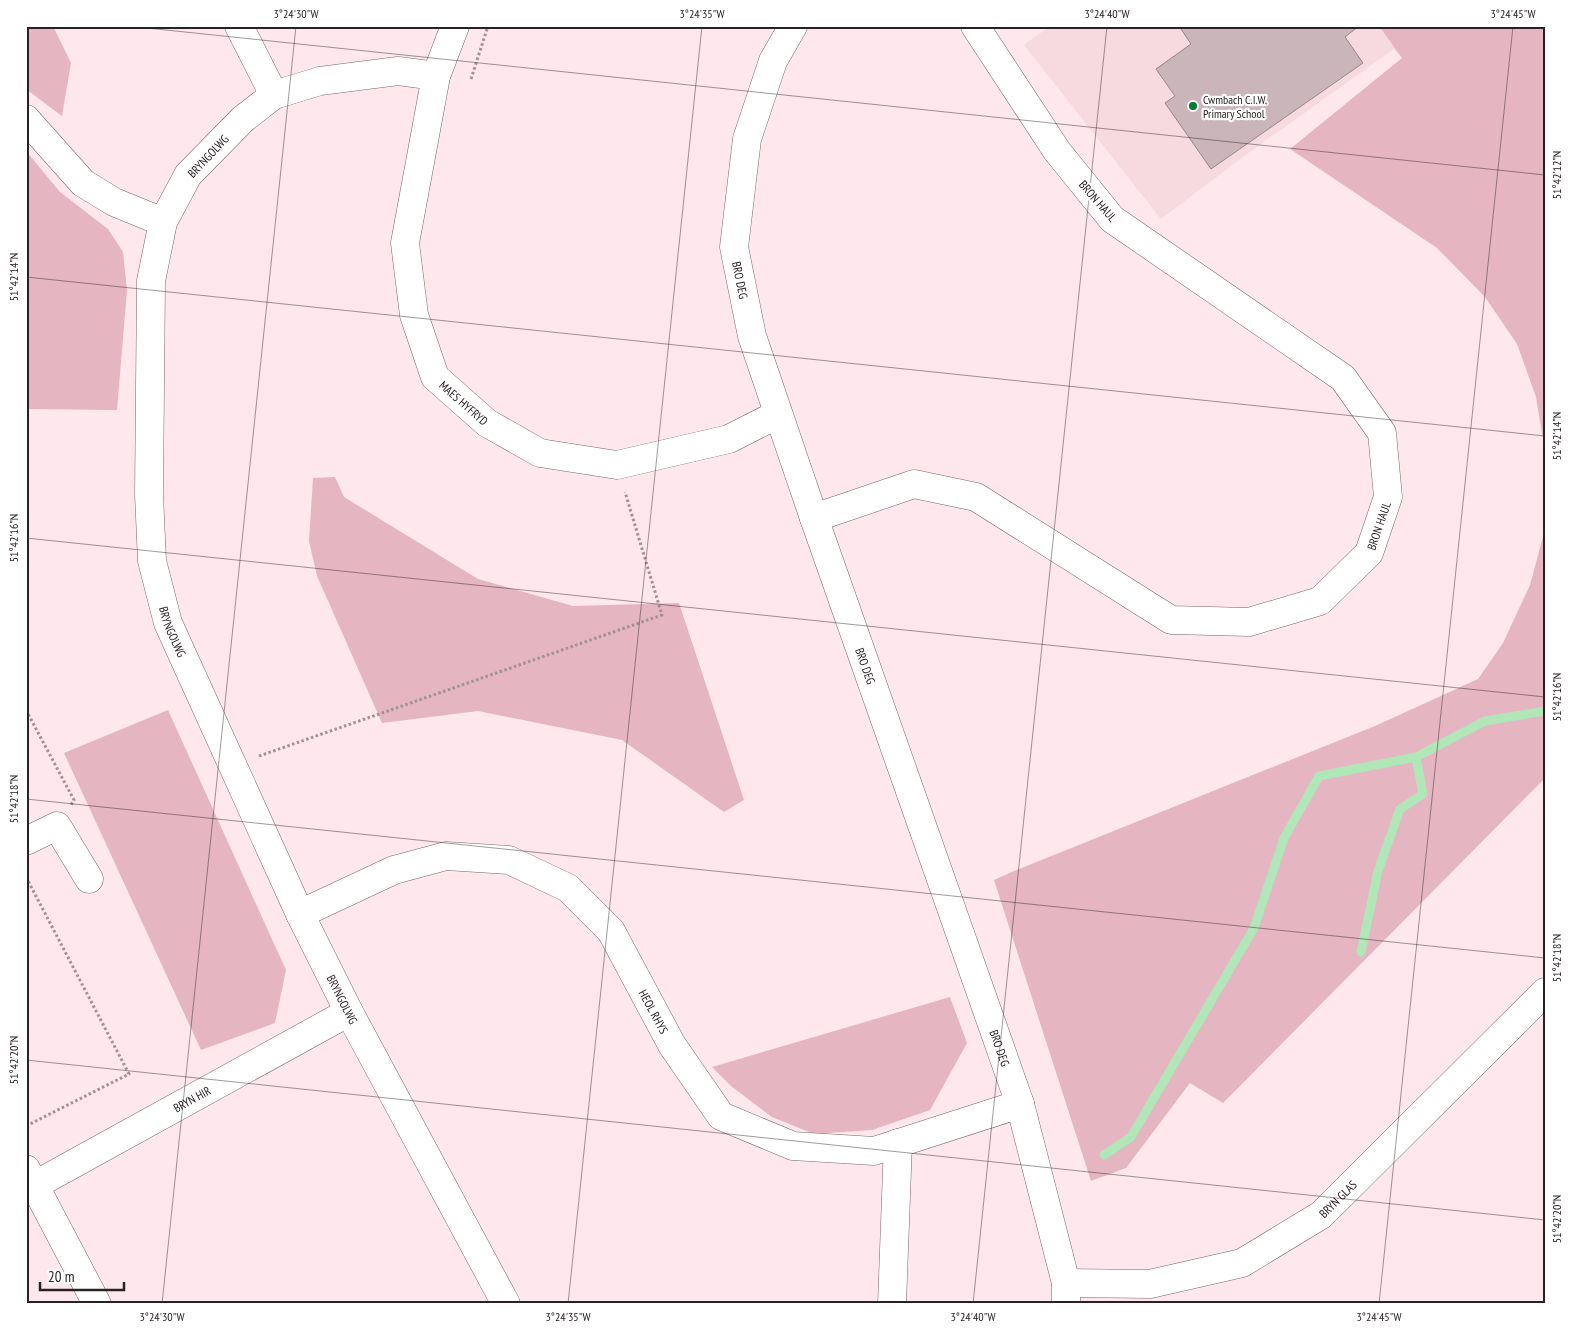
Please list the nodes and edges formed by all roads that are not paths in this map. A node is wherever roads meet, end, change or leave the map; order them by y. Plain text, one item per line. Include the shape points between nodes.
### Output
1 (239, 26) edge
2 (455, 26) edge
3 (793, 26) edge
4 (975, 26) edge
5 (436, 76) junction
6 (274, 95) junction
7 (26, 119) edge
8 (163, 222) junction
9 (778, 414) junction
10 (814, 518) junction
11 (26, 841) edge
12 (89, 879) dead end
13 (300, 914) junction
14 (1545, 992) edge
15 (348, 1012) junction
16 (1020, 1104) junction
17 (898, 1143) junction
18 (30, 1177) edge
19 (1066, 1293) edge
20 (97, 1304) edge
21 (506, 1304) edge
22 (892, 1304) edge

1 - 6 street
2 - 5 street, MAES HYFRYD
3 - 9 street, BRO DEG via 773,62 747,139 734,247 752,336
4 - 10 street, BRON HAUL via 1057,152 1112,219 1343,378 1382,433 1388,497 1382,516 1369,553 1320,601 1249,622 1171,620 976,497 914,484
5 - 6 street, BRYNGOLWG via 398,71 320,80
5 - 9 street, MAES HYFRYD via 406,243 414,315 435,377 487,423 540,453 617,465 729,439
6 - 8 street, BRYNGOLWG via 243,118 188,175
7 - 8 street via 83,182 114,202
8 - 13 street, BRYNGOLWG via 151,281 149,494 152,561 168,623
9 - 10 street, BRO DEG
10 - 16 street, BRO DEG
11 - 12 street via 57,826
13 - 15 street, BRYNGOLWG
13 - 17 street, HEOL RHYS via 394,870 446,856 509,860 568,888 611,931 672,1045 721,1116 793,1146 874,1151
14 - 19 street, BRYN GLAS via 1321,1215 1242,1263 1150,1284
15 - 18 street, BRYN HIR
15 - 21 street, BRYNGOLWG
16 - 17 street, HEOL RHYS
16 - 19 street, BRO DEG
17 - 22 street
18 - 20 street, BRYN HIR

